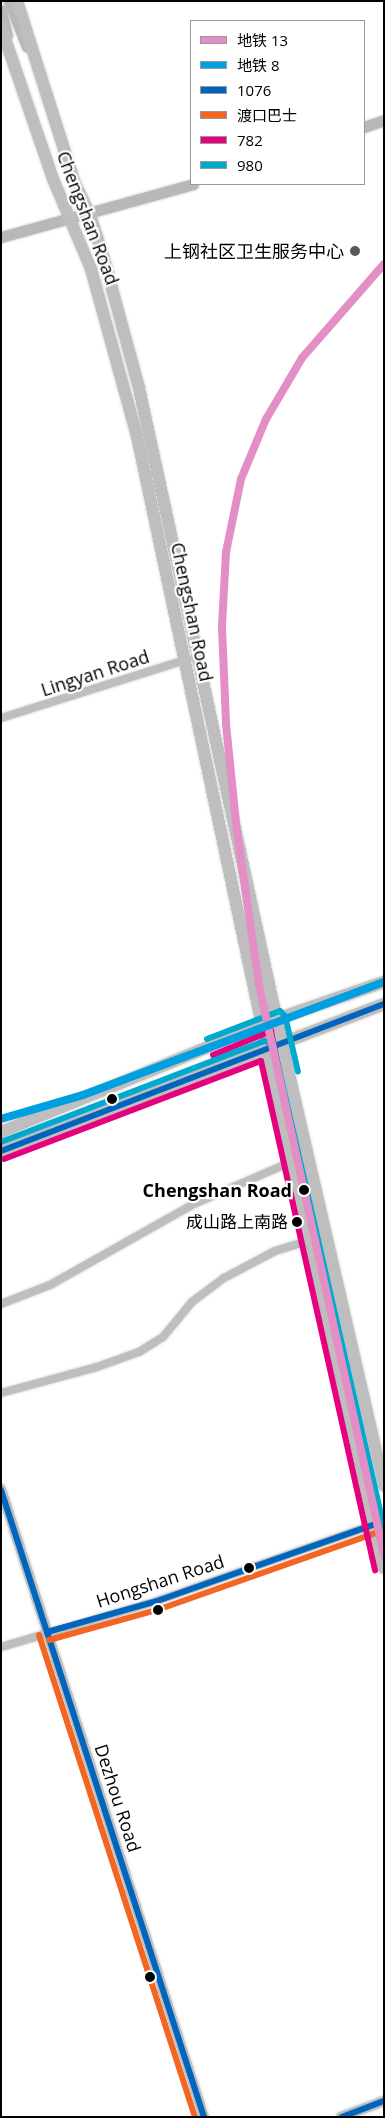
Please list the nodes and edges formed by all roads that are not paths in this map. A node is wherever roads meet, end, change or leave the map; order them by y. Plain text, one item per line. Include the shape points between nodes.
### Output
1 (9, 1) edge
2 (17, 1) edge
3 (1, 10) edge
4 (1, 26) edge
5 (12, 59) junction
6 (41, 78) junction
7 (384, 120) edge
8 (365, 127) edge
9 (190, 185) edge
10 (90, 214) junction
11 (71, 219) junction
12 (1, 238) edge
13 (198, 656) junction
14 (184, 660) junction
15 (1, 718) edge
16 (384, 982) edge
17 (384, 1004) edge
18 (277, 1019) junction
19 (263, 1025) junction
20 (282, 1044) junction
21 (268, 1050) junction
22 (1, 1132) edge
23 (1, 1151) edge
24 (293, 1161) junction
25 (311, 1240) junction
26 (1, 1304) edge
27 (1, 1393) edge
28 (384, 1485) edge
29 (1, 1489) edge
30 (380, 1522) edge
31 (384, 1568) edge
32 (47, 1632) junction
33 (1, 1647) edge
34 (384, 2101) edge
35 (204, 2117) edge
36 (341, 2117) edge

1 - 6 main road
2 - 6 main road, Chengshan Road
3 - 5 main road
4 - 5 main road, Chengshan Road
5 - 11 main road, Chengshan Road via 53,179
6 - 10 main road, Chengshan Road via 74,181
7 - 8 main road
9 - 10 main road
10 - 11 main road
10 - 13 main road, Chengshan Road via 139,388
11 - 12 main road
11 - 14 main road, Chengshan Road via 100,298 137,436
13 - 14 street, Lingyan Road
13 - 18 main road, Chengshan Road
14 - 15 street, Lingyan Road
14 - 19 main road, Chengshan Road
16 - 18 main road
17 - 20 main road
18 - 19 main road
18 - 20 main road, Chengshan Road
19 - 21 main road, Chengshan Road
19 - 22 main road
20 - 21 main road
20 - 28 main road, Chengshan Road
21 - 23 main road
21 - 24 main road, Chengshan Road
24 - 25 main road, Chengshan Road
24 - 26 street via 194,1204 50,1285
25 - 27 street via 275,1251 224,1278 192,1302 163,1337 139,1352
25 - 30 main road, Chengshan Road
29 - 32 street, Dezhou Road
30 - 31 main road, Chengshan Road
30 - 32 street, Hongshan Road via 157,1601
32 - 33 street, Hongshan Road
32 - 35 street, Dezhou Road
34 - 36 street

